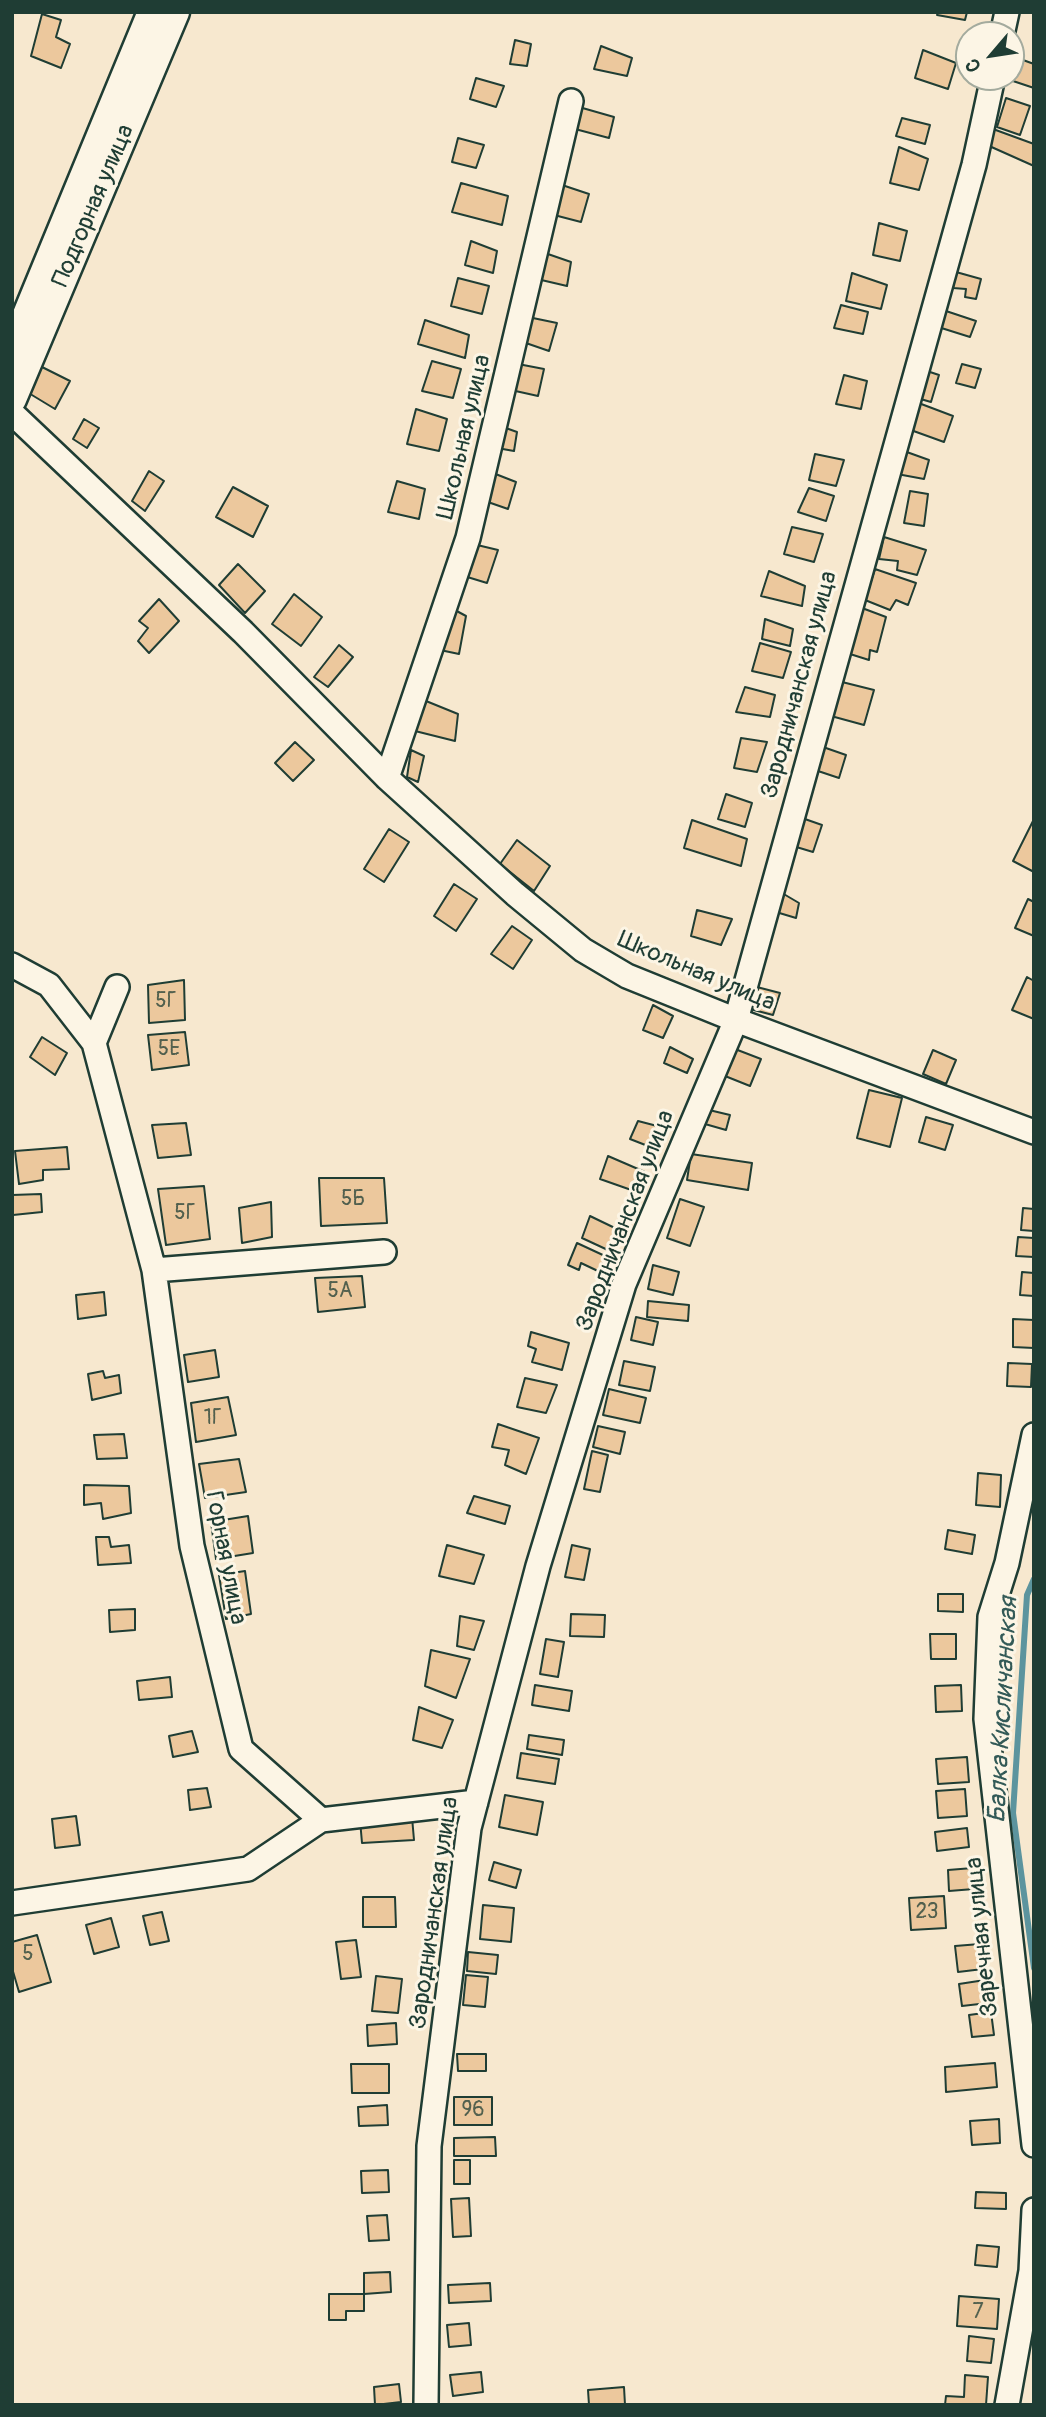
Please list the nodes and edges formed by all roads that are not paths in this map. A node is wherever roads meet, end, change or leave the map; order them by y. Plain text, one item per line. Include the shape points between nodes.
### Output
1 (152, 12) edge
2 (175, 12) edge
3 (990, 91) edge
4 (571, 101) dead end
5 (12, 351) edge
6 (12, 398) edge
7 (12, 413) edge
8 (387, 778) junction
9 (12, 965) edge
10 (117, 987) dead end
11 (736, 1020) junction
12 (94, 1043) junction
13 (1034, 1132) edge
14 (384, 1252) dead end
15 (154, 1270) junction
16 (1034, 1435) edge
17 (476, 1802) junction
18 (321, 1820) junction
19 (12, 1903) edge
20 (1034, 2145) edge
21 (1034, 2210) edge
22 (426, 2405) edge
23 (1007, 2405) edge

1 - 5 street, Подгорная улица
2 - 6 street, Подгорная улица
3 - 11 street, Зародничанская улица via 974,165
4 - 8 street, Школьная улица via 468,538
7 - 8 street, Школьная улица via 243,632
8 - 11 street, Школьная улица via 583,950 627,976
9 - 12 street via 49,985
10 - 12 street
11 - 13 street, Школьная улица
11 - 17 street, Зародничанская улица via 624,1284 538,1566
12 - 15 street, Горная улица
14 - 15 street
15 - 18 street, Горная улица via 192,1546 241,1749
16 - 20 street, Заречная улица via 1007,1563 990,1617 986,1719
17 - 18 street
17 - 22 street, Зародничанская улица via 429,2146
18 - 19 street via 248,1869
21 - 23 street via 1031,2271

